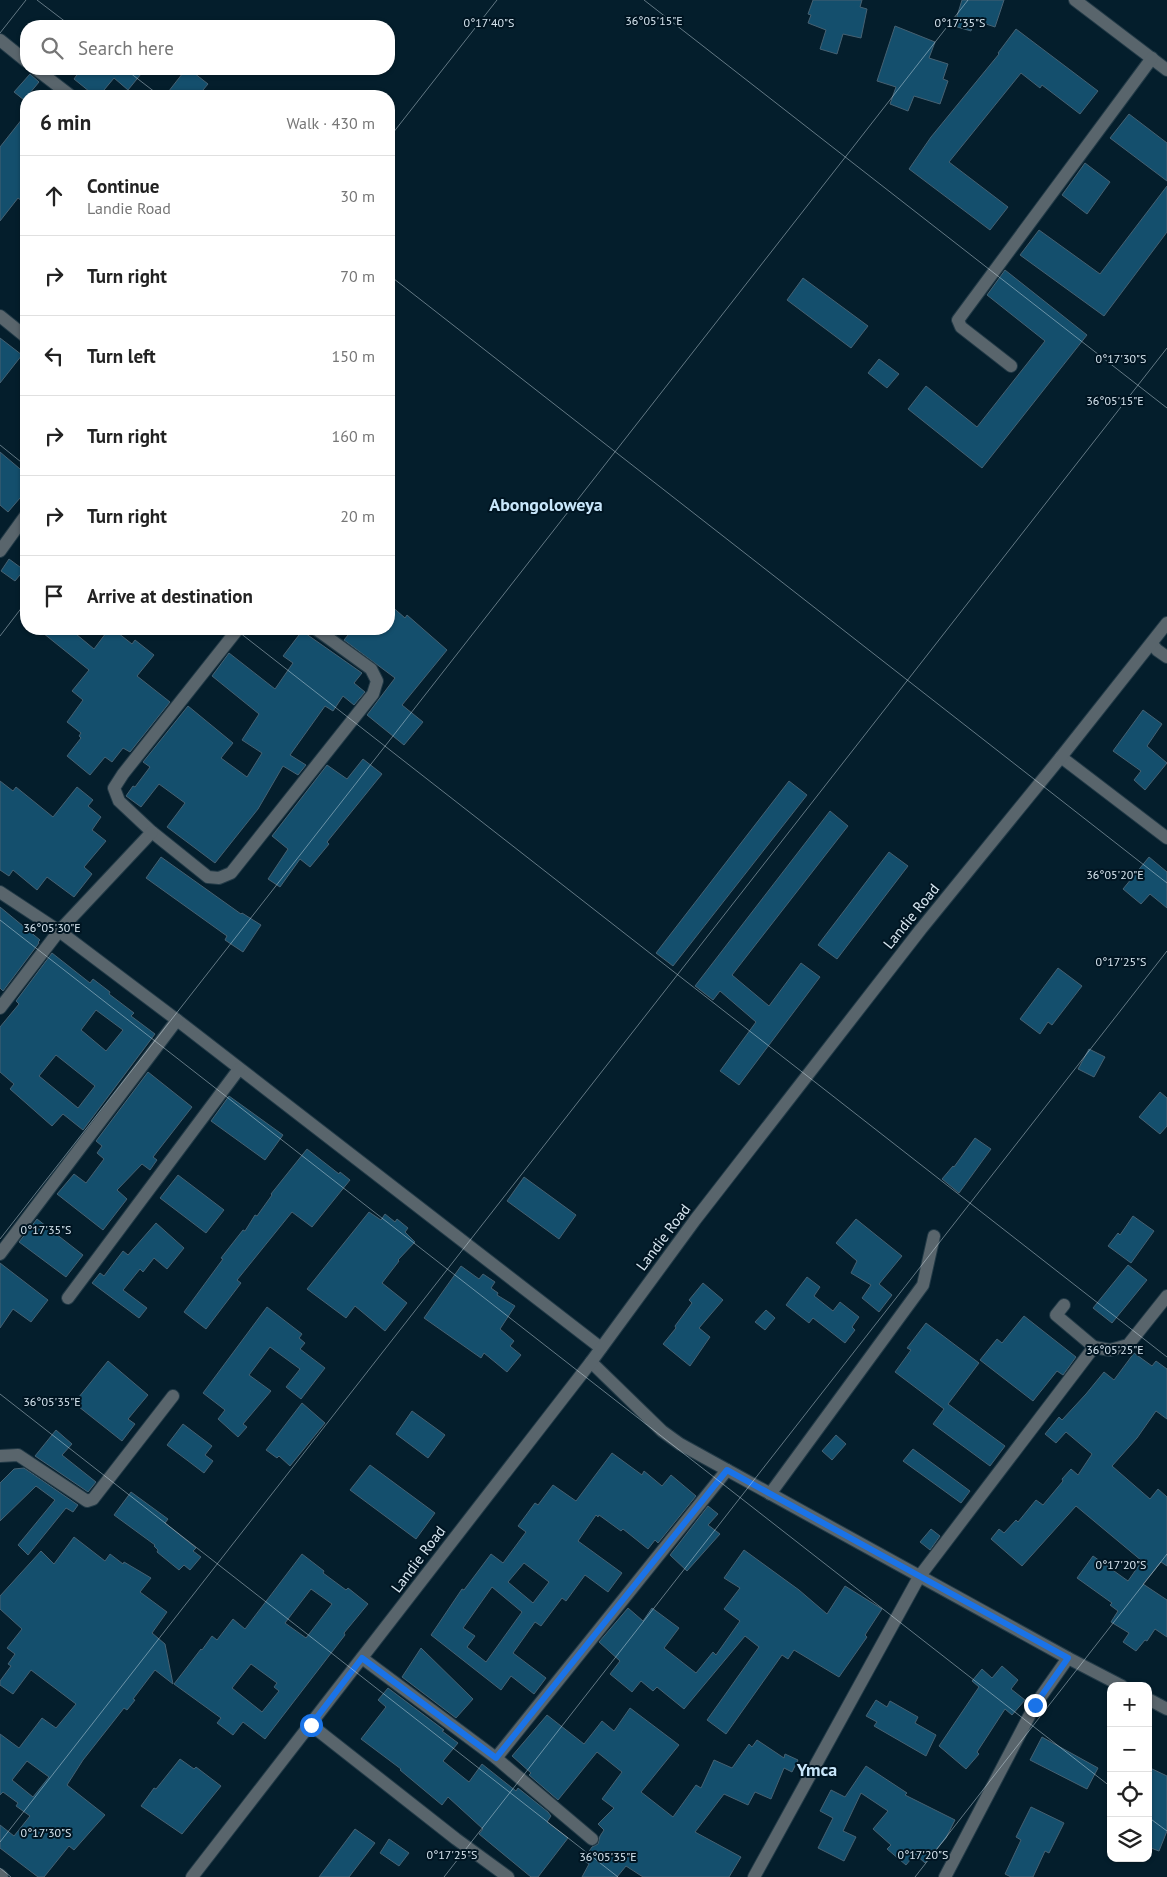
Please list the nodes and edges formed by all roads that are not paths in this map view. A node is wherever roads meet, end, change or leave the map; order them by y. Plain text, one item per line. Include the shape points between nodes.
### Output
1 (1075, 0) edge
2 (0, 40) edge
3 (20, 56) edge
4 (1152, 58) junction
5 (1167, 70) edge
6 (44, 75) edge
7 (63, 90) edge
8 (0, 316) edge
9 (20, 332) edge
10 (1011, 366) dead end
11 (20, 523) edge
12 (0, 551) edge
13 (1167, 623) edge
14 (233, 635) edge
15 (324, 635) edge
16 (1152, 644) junction
17 (1167, 657) edge
18 (1061, 757) junction
19 (152, 832) junction
20 (1167, 838) edge
21 (0, 892) edge
22 (59, 931) junction
23 (0, 1008) edge
24 (177, 1020) junction
25 (239, 1069) junction
26 (934, 1236) dead end
27 (0, 1254) edge
28 (1167, 1296) edge
29 (68, 1298) dead end
30 (1064, 1305) dead end
31 (1094, 1347) junction
32 (601, 1348) junction
33 (591, 1362) junction
34 (173, 1396) dead end
35 (0, 1456) edge
36 (727, 1470) junction
37 (770, 1494) junction
38 (919, 1577) junction
39 (362, 1658) junction
40 (1068, 1658) junction
41 (1114, 1682) edge
42 (1152, 1701) edge
43 (1167, 1709) edge
44 (311, 1725) junction
45 (496, 1758) junction
46 (592, 1839) dead end
47 (192, 1877) edge
48 (508, 1877) edge
49 (754, 1877) edge
50 (945, 1877) edge

1 - 4 street
2 - 3 street
4 - 5 street
4 - 10 street via 958,320 961,327
6 - 7 street
8 - 9 street
11 - 12 street
13 - 16 street, Landie Road
14 - 19 street via 114,788 118,801
15 - 19 street via 371,669 377,681 373,694 231,873 219,878 208,877
16 - 17 street
16 - 18 street, Landie Road
18 - 20 street
18 - 32 street, Landie Road via 921,928 695,1220
19 - 22 street
21 - 22 street
22 - 23 street
22 - 24 street
24 - 25 street
24 - 27 street
25 - 29 street
25 - 32 street
26 - 37 street via 923,1285
28 - 31 street via 1128,1345 1110,1350
30 - 31 street via 1056,1315
31 - 38 street
32 - 33 street, Landie Road
33 - 36 street via 662,1431
33 - 39 street, Landie Road
34 - 35 street via 93,1499 86,1501 18,1455
36 - 37 street
36 - 45 street
37 - 38 street
38 - 40 street
38 - 49 street
39 - 44 street, Landie Road
39 - 45 street
40 - 41 street
40 - 50 street via 1035,1705
42 - 43 street
44 - 47 street, Landie Road
44 - 48 street
45 - 46 street

